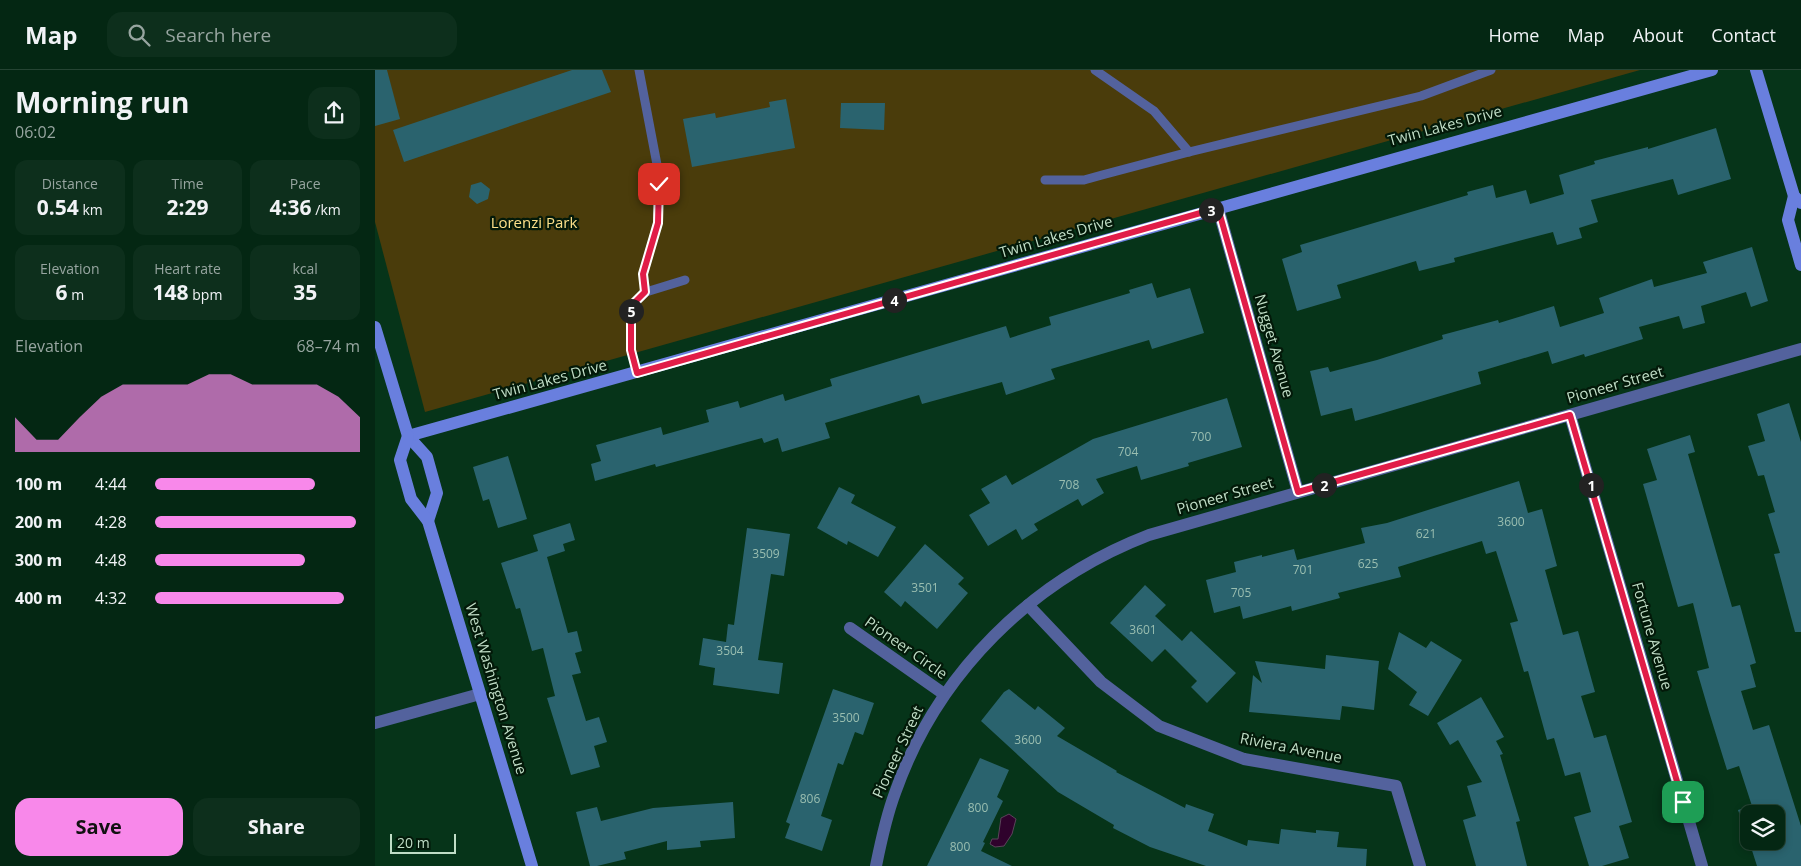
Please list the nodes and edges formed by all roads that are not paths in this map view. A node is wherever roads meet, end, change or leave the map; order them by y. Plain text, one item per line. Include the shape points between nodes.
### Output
1 (639, 70) edge
2 (1095, 70) edge
3 (1491, 70) edge
4 (1712, 70) edge
5 (1756, 70) edge
6 (1189, 152) junction
7 (1045, 180) dead end
8 (1797, 200) edge
9 (1218, 208) junction
10 (1801, 265) edge
11 (685, 280) dead end
12 (645, 292) junction
13 (375, 327) edge
14 (1801, 349) edge
15 (637, 373) junction
16 (1570, 415) junction
17 (408, 436) junction
18 (1298, 492) junction
19 (428, 521) junction
20 (1028, 605) junction
21 (850, 628) dead end
22 (480, 694) junction
23 (944, 694) junction
24 (375, 723) edge
25 (533, 866) edge
26 (876, 866) edge
27 (1419, 866) edge
28 (1702, 866) edge

1 - 12 lane via 659,175 658,223 643,274
2 - 6 lane via 1154,111
3 - 6 lane via 1421,96
4 - 9 street, Twin Lakes Drive
5 - 8 street
6 - 7 lane via 1084,180
8 - 10 street via 1788,220
9 - 15 street, Twin Lakes Drive
9 - 18 street, Nugget Avenue
11 - 12 lane
12 - 15 lane via 631,306 631,350
13 - 17 street
14 - 16 street, Pioneer Street
15 - 17 street, Twin Lakes Drive
16 - 18 street, Pioneer Street
16 - 28 street, Fortune Avenue
17 - 19 street, West Washington Avenue via 400,460 411,499
17 - 19 street via 427,457 437,493
18 - 20 street, Pioneer Street via 1114,548 1070,574
19 - 22 street, West Washington Avenue
20 - 23 street, Pioneer Street via 997,630
20 - 27 street, Riviera Avenue via 1101,682 1159,726 1244,759 1396,786
21 - 23 street, Pioneer Circle
22 - 24 street
22 - 25 street, West Washington Avenue
23 - 26 street, Pioneer Street via 895,791

